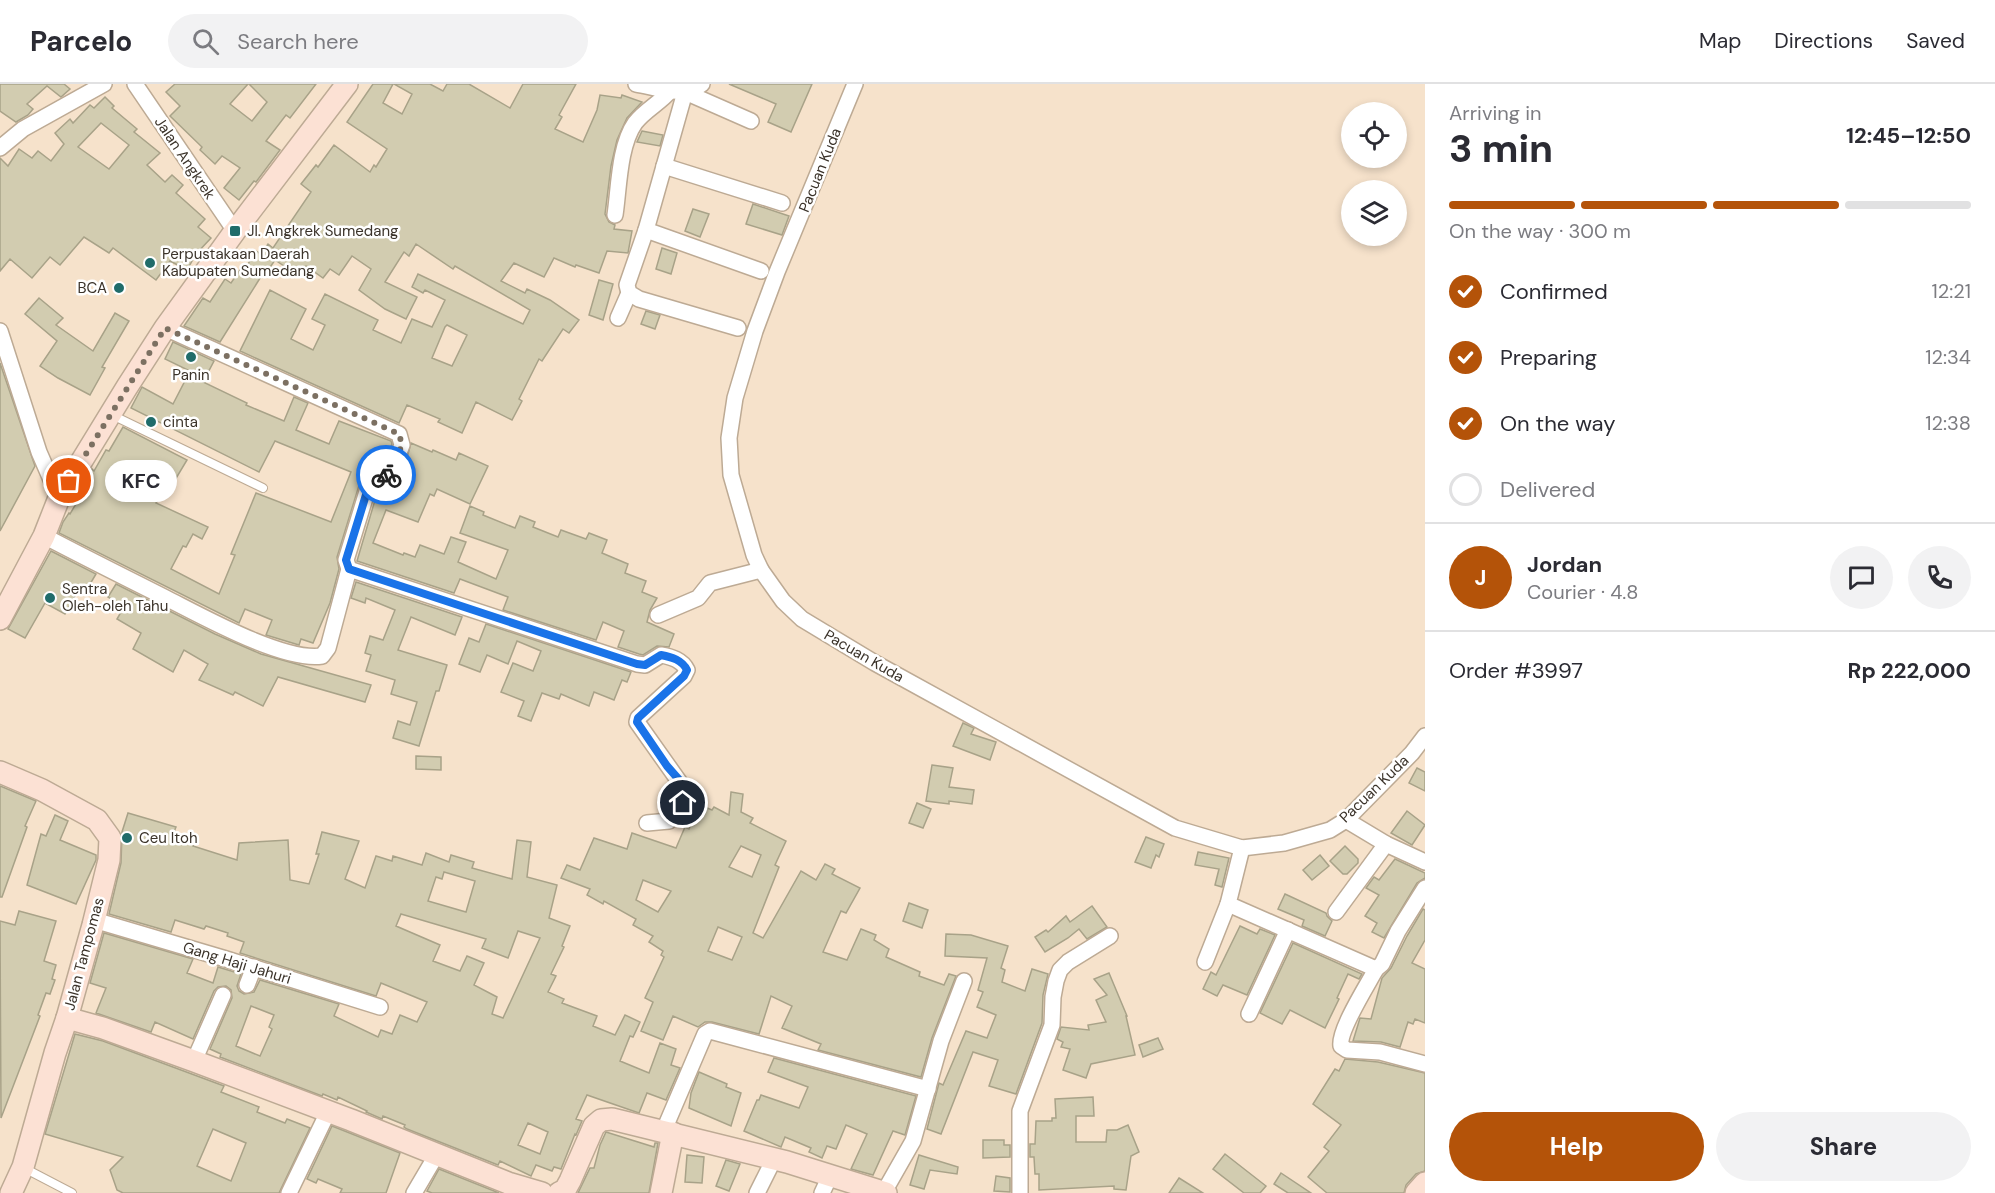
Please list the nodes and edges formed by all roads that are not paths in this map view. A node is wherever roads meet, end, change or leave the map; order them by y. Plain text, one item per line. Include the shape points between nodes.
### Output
1 (104, 84) edge
2 (135, 84) edge
3 (347, 84) edge
4 (636, 84) edge
5 (702, 84) edge
6 (848, 86) edge
7 (677, 91) junction
8 (751, 121) dead end
9 (0, 148) edge
10 (664, 166) junction
11 (782, 203) dead end
12 (615, 215) dead end
13 (646, 230) junction
14 (235, 231) junction
15 (761, 271) dead end
16 (629, 293) junction
17 (618, 318) dead end
18 (165, 328) junction
19 (738, 328) dead end
20 (0, 331) edge
21 (110, 414) junction
22 (263, 488) dead end
23 (59, 498) junction
24 (44, 536) junction
25 (349, 569) junction
26 (761, 570) junction
27 (658, 615) dead end
28 (0, 619) edge
29 (1425, 736) edge
30 (0, 772) edge
31 (1346, 820) junction
32 (647, 823) dead end
33 (1386, 844) junction
34 (1242, 848) junction
35 (1425, 862) edge
36 (1425, 888) edge
37 (1228, 904) junction
38 (1336, 912) dead end
39 (94, 920) junction
40 (1288, 930) junction
41 (1110, 936) dead end
42 (1205, 962) dead end
43 (254, 967) junction
44 (1376, 969) junction
45 (964, 981) dead end
46 (247, 985) dead end
47 (223, 995) dead end
48 (380, 1007) dead end
49 (1249, 1014) dead end
50 (68, 1018) junction
51 (194, 1061) junction
52 (1425, 1064) edge
53 (928, 1089) junction
54 (328, 1112) junction
55 (668, 1132) junction
56 (437, 1154) junction
57 (774, 1159) junction
58 (23, 1167) junction
59 (1425, 1183) edge
60 (826, 1184) edge
61 (12, 1193) edge
62 (72, 1193) edge
63 (289, 1193) edge
64 (414, 1193) edge
65 (542, 1193) edge
66 (559, 1193) edge
67 (661, 1193) edge
68 (758, 1193) edge
69 (885, 1193) edge
70 (1020, 1193) edge
71 (1416, 1193) edge

1 - 9 street via 23,129
2 - 14 street, Jalan Angkrek
3 - 14 street
4 - 7 street
5 - 7 street
6 - 26 street, Pacuan Kuda via 755,331 735,398 729,438 732,475
7 - 8 street
7 - 10 street
7 - 12 street via 649,108 634,124 623,157
10 - 11 street
10 - 13 street
13 - 15 street
13 - 16 street via 627,285
14 - 18 street
16 - 17 street
16 - 19 street
18 - 21 street
18 - 25 street via 399,434 402,445 392,469 369,485 346,560
20 - 23 street via 39,452
21 - 22 lane
21 - 23 street
23 - 24 street
24 - 25 street via 237,634 296,655 322,656 327,648
24 - 28 street
25 - 32 street via 637,664 645,665 661,655 681,662 687,670 684,676 637,722 683,787 683,803 669,821
26 - 27 street via 710,583 698,598
26 - 34 street, Pacuan Kuda via 783,602 802,619 875,663 1175,828
29 - 31 street, Pacuan Kuda
30 - 39 street, Jalan Tampomas via 97,820 110,838 109,860
31 - 33 street
31 - 34 street, Pacuan Kuda via 1311,837
33 - 35 street
33 - 38 street
34 - 37 street
36 - 44 street
37 - 40 street
37 - 42 street
39 - 43 street, Gang Haji Jahuri
39 - 50 street, Jalan Tampomas
40 - 44 street
40 - 49 street
41 - 70 street via 1060,969 1053,997 1052,1026 1020,1111
43 - 46 street
43 - 48 street, Gang Haji Jahuri
44 - 52 street via 1349,1018 1341,1046
45 - 53 street
47 - 51 street
50 - 51 street
50 - 58 street, Jalan Tampomas
51 - 54 street
53 - 55 street via 710,1031 705,1034
53 - 69 street via 913,1141
54 - 56 street
54 - 63 street
55 - 57 street
55 - 66 street via 602,1120 594,1126 570,1181
55 - 67 street
56 - 64 street
56 - 65 street
57 - 60 street
57 - 68 street
58 - 61 street, Jalan Tampomas
58 - 62 lane
59 - 71 street
60 - 69 street

